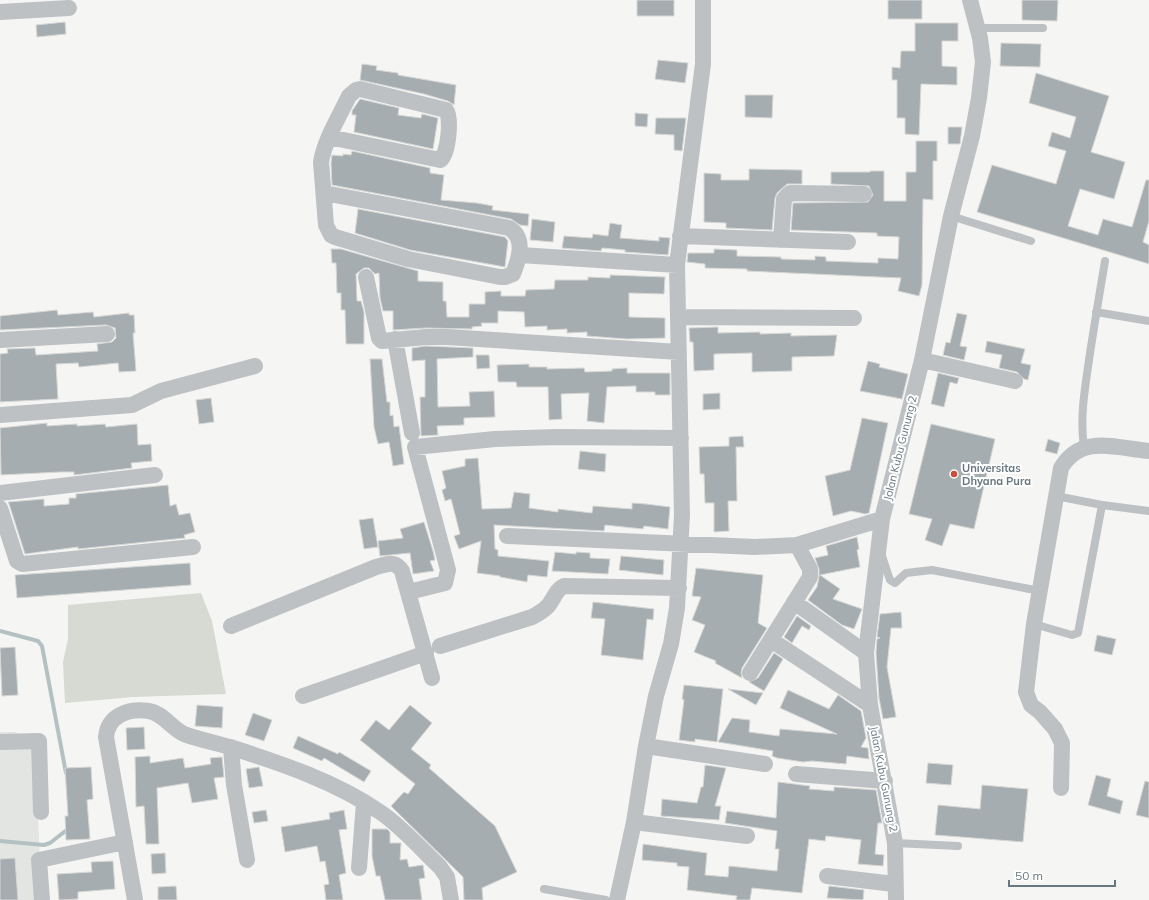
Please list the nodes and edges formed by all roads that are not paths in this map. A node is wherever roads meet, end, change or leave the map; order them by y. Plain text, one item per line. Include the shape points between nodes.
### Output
1 (703, 0) edge
2 (970, 0) edge
3 (69, 8) dead end
4 (0, 12) edge
5 (978, 28) junction
6 (1043, 28) dead end
7 (329, 136) junction
8 (324, 193) junction
9 (864, 194) dead end
10 (952, 216) junction
11 (680, 236) junction
12 (781, 240) junction
13 (1031, 241) dead end
14 (848, 242) dead end
15 (520, 255) junction
16 (1105, 261) dead end
17 (677, 265) junction
18 (366, 277) dead end
19 (1096, 312) junction
20 (678, 317) junction
21 (854, 318) dead end
22 (1149, 321) edge
23 (107, 334) dead end
24 (395, 339) junction
25 (0, 340) edge
26 (679, 352) junction
27 (922, 360) junction
28 (255, 366) dead end
29 (1015, 381) dead end
30 (0, 415) edge
31 (412, 433) dead end
32 (681, 438) junction
33 (1084, 447) junction
34 (1149, 451) edge
35 (155, 475) dead end
36 (0, 493) edge
37 (1056, 496) junction
38 (1102, 505) junction
39 (0, 508) edge
40 (1149, 511) edge
41 (882, 519) junction
42 (508, 536) dead end
43 (680, 542) junction
44 (797, 545) junction
45 (193, 547) dead end
46 (878, 547) junction
47 (679, 588) junction
48 (1040, 591) junction
49 (409, 592) junction
50 (794, 602) junction
51 (1034, 624) junction
52 (231, 626) dead end
53 (771, 640) junction
54 (433, 649) junction
55 (866, 652) junction
56 (750, 673) dead end
57 (432, 678) dead end
58 (303, 696) dead end
59 (870, 705) junction
60 (0, 742) edge
61 (646, 746) junction
62 (231, 747) junction
63 (765, 764) dead end
64 (796, 774) dead end
65 (885, 781) junction
66 (1061, 788) dead end
67 (364, 802) junction
68 (41, 812) dead end
69 (634, 822) junction
70 (747, 836) dead end
71 (125, 842) junction
72 (895, 843) junction
73 (958, 846) dead end
74 (247, 860) dead end
75 (359, 868) dead end
76 (827, 876) dead end
77 (894, 884) junction
78 (544, 888) dead end
79 (42, 900) edge
80 (135, 900) edge
81 (451, 900) edge
82 (606, 900) edge
83 (617, 900) edge
84 (896, 900) edge

1 - 11 street via 703,64
2 - 5 street, Jalan Kubu Gunung 2
3 - 4 street
5 - 6 lane
5 - 10 street, Jalan Kubu Gunung 2 via 983,62 979,98
7 - 7 street via 440,160 446,154 448,114 446,110 439,108 360,89 349,96
7 - 8 street via 321,162
8 - 15 street via 509,228 515,232 518,239
8 - 15 street via 328,230 331,235 346,240 408,259 500,277 513,274
9 - 12 street via 790,193 784,198
10 - 13 lane
10 - 27 street, Jalan Kubu Gunung 2
11 - 12 street
11 - 17 street
12 - 14 street
15 - 17 street
16 - 19 lane
17 - 20 street
18 - 24 street via 379,338 382,342
19 - 22 lane
19 - 33 lane via 1081,427
20 - 21 street
20 - 26 street
23 - 25 street
24 - 26 street via 447,337
24 - 31 street
26 - 32 street
27 - 29 street
27 - 41 street, Jalan Kubu Gunung 2
28 - 30 street via 161,391 132,404
32 - 43 street
32 - 49 street via 495,439 415,447 448,570 445,583
33 - 34 street via 1097,445
33 - 37 street via 1074,451 1061,468
35 - 36 street
37 - 38 lane
37 - 48 street
38 - 40 lane
38 - 51 lane via 1078,633 1072,635
39 - 45 street via 17,561 22,564
41 - 44 street
41 - 46 street, Jalan Kubu Gunung 2
42 - 43 street
43 - 44 street via 755,547
43 - 47 street
44 - 50 street via 811,573
46 - 48 lane via 890,580 895,582 906,573 932,570
46 - 55 street, Jalan Kubu Gunung 2
47 - 54 street via 564,586 559,588 549,605 532,618
47 - 61 street via 671,644 656,696
48 - 51 street
49 - 52 street via 402,571 398,565 392,563 376,567
49 - 54 street
50 - 53 street
50 - 55 street
51 - 66 street via 1026,692 1030,705 1055,729 1062,743
53 - 56 street
53 - 59 street
54 - 57 street
54 - 58 street
55 - 59 street, Jalan Kubu Gunung 2
59 - 65 street, Jalan Kubu Gunung 2
60 - 68 street via 39,741
61 - 63 street
61 - 69 street
62 - 67 street via 322,781
62 - 71 street via 181,733 160,715 151,711 137,710 116,716 106,730 106,737
62 - 74 street via 234,786
64 - 65 street
65 - 72 street, Jalan Kubu Gunung 2
67 - 75 street
67 - 81 street via 381,812 440,867 446,878
69 - 70 street
69 - 83 street
71 - 79 street via 39,860
71 - 80 street
72 - 73 lane
72 - 77 street, Jalan Kubu Gunung 2
76 - 77 street
77 - 84 street, Jalan Kubu Gunung 2
78 - 82 lane

